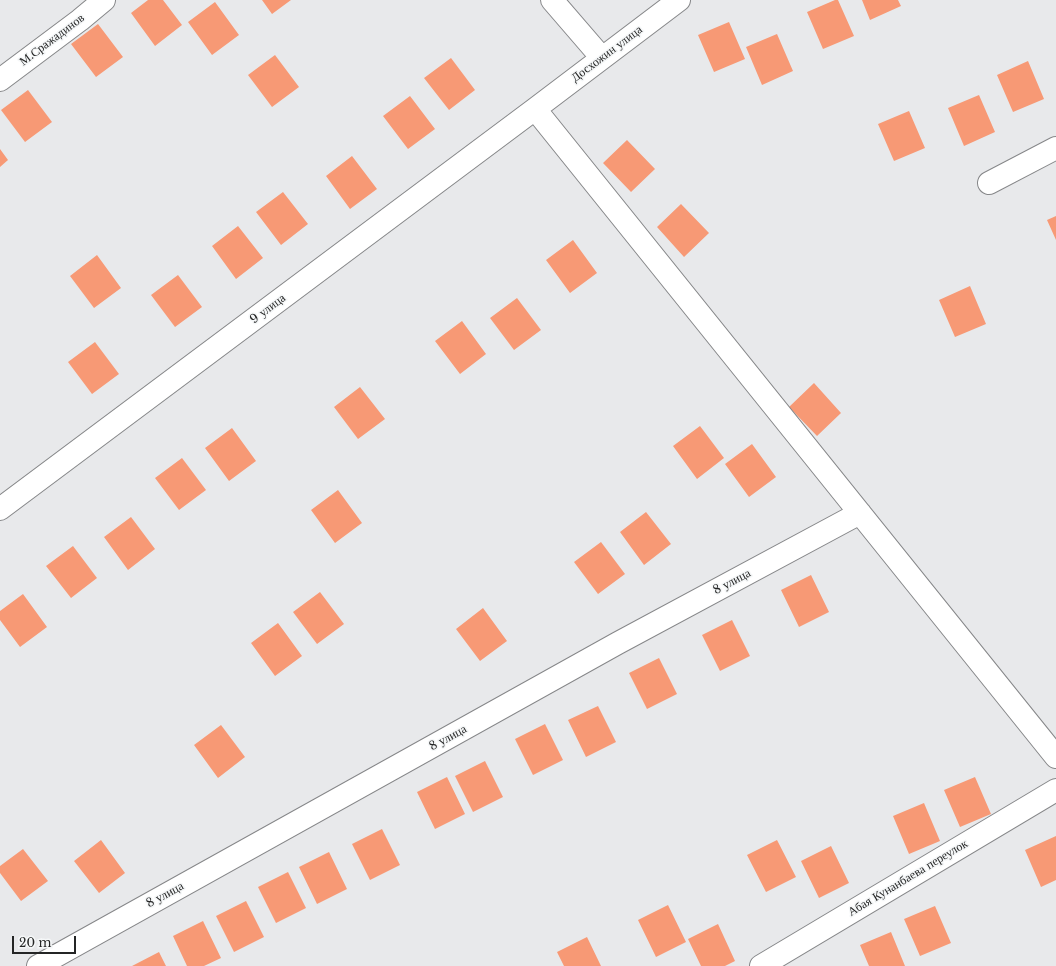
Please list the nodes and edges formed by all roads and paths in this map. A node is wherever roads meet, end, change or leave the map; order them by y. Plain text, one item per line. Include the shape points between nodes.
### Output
1 (104, 0) edge
2 (552, 0) edge
3 (679, 0) edge
4 (602, 58) junction
5 (0, 80) edge
6 (535, 109) junction
7 (1056, 148) edge
8 (989, 183) dead end
9 (0, 509) edge
10 (860, 513) junction
11 (1056, 757) edge
12 (1056, 790) edge
13 (38, 966) edge
14 (761, 966) edge

1 - 5 street, М.Сражадинов
2 - 4 street
3 - 4 street, Досхожин улица
4 - 6 street, Досхожин улица
6 - 9 street, 9 улица
6 - 10 street
7 - 8 street
10 - 11 street
10 - 13 street, 8 улица via 618,644
12 - 14 street, Абая Кунанбаева переулок

